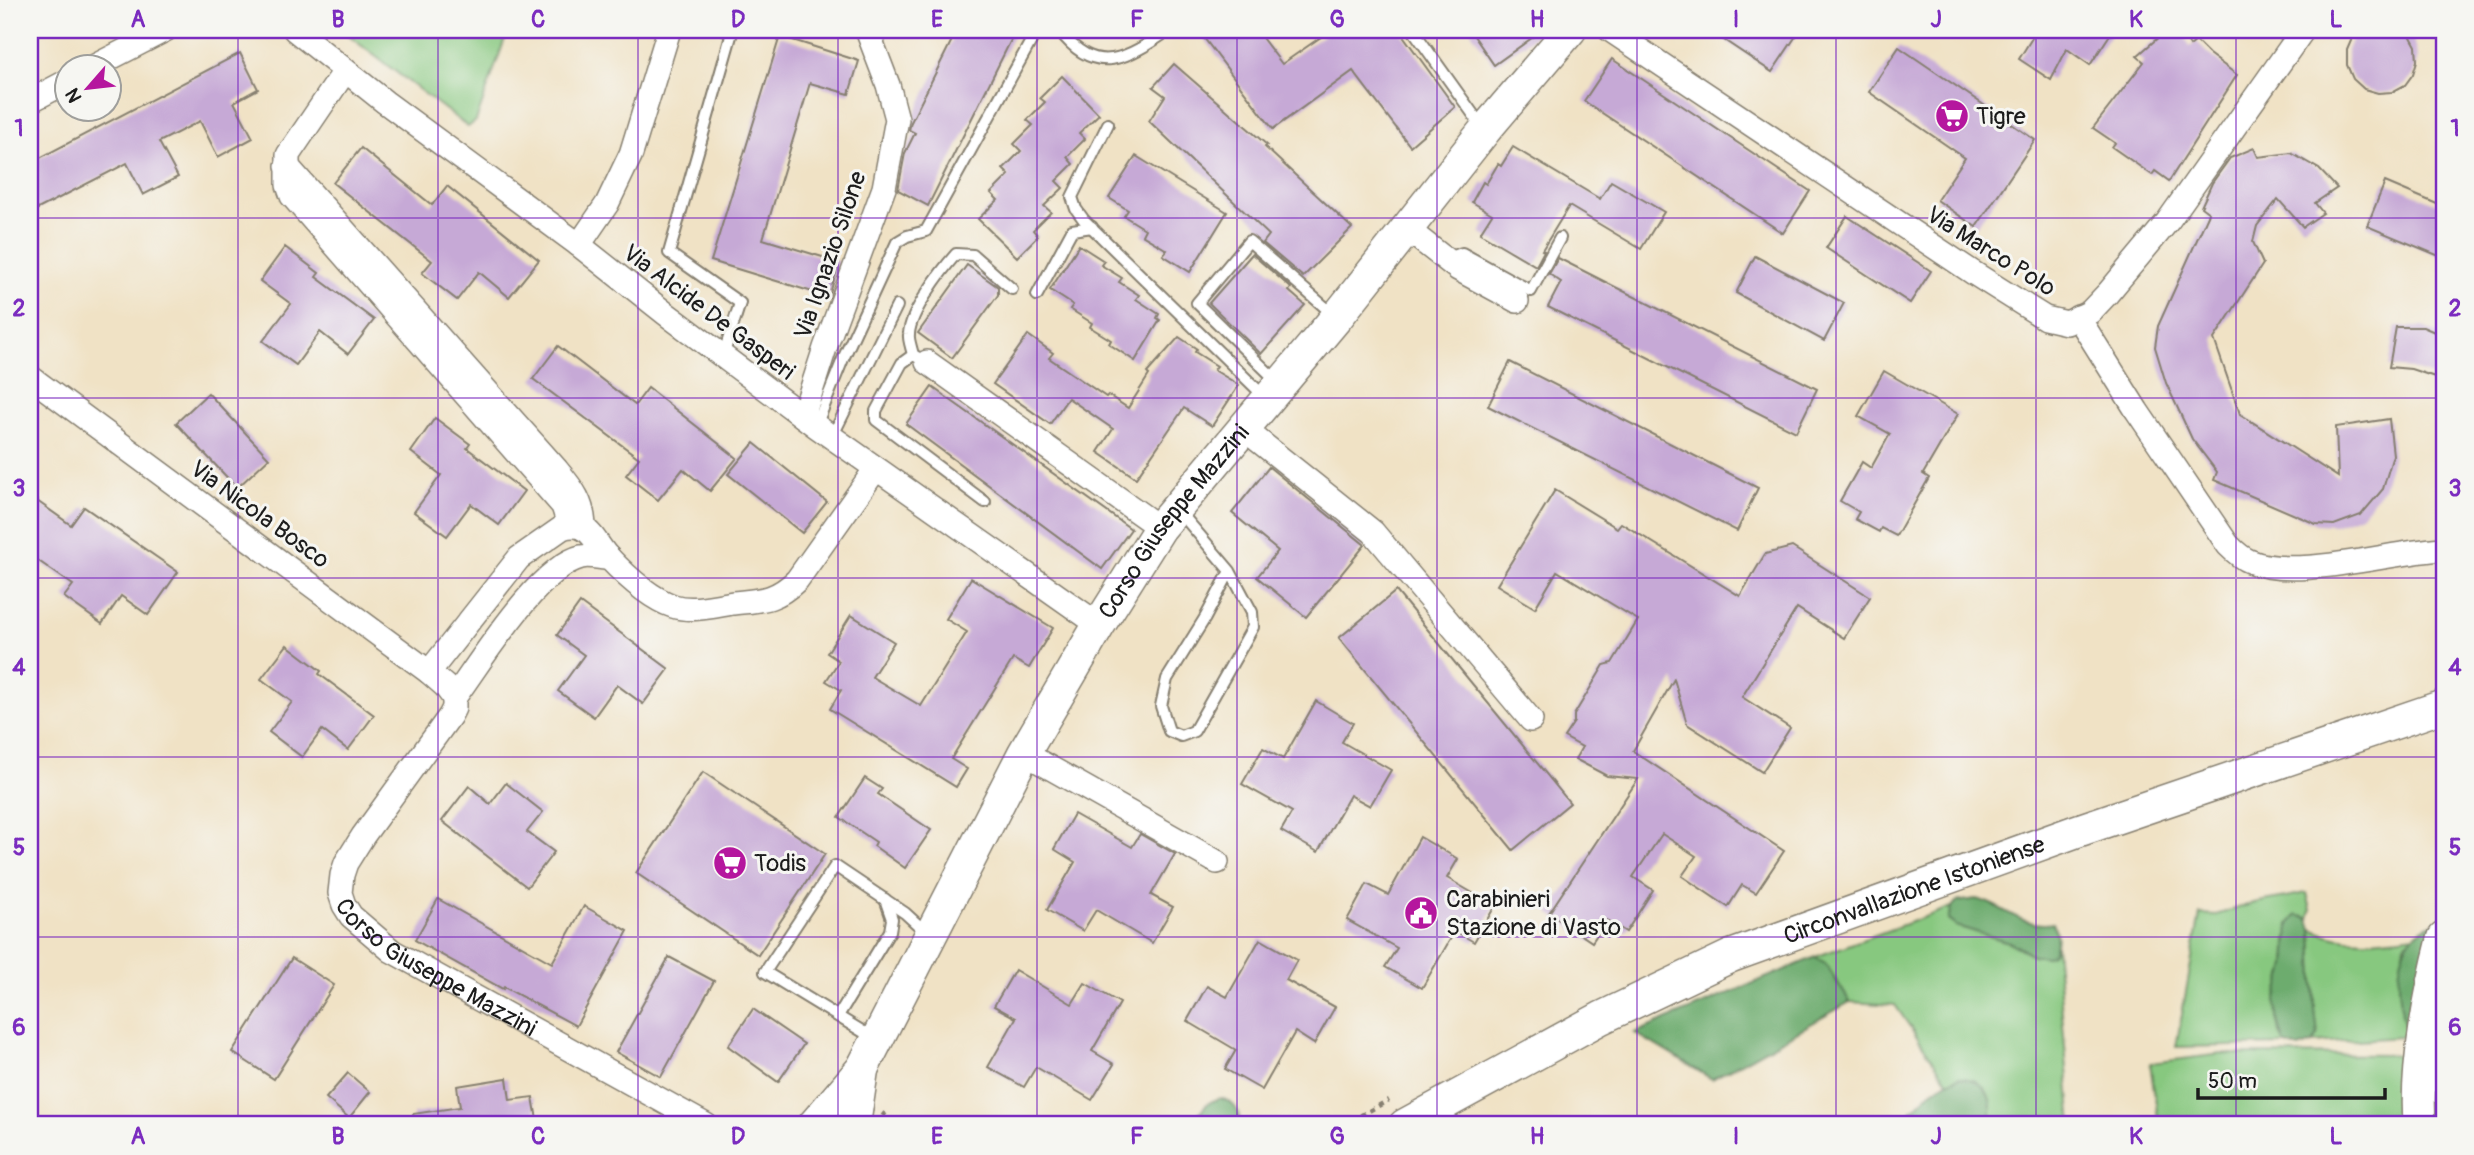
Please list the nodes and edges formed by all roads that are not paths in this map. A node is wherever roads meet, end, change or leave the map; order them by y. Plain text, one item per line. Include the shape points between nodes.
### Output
1 (164, 30) edge
2 (295, 30) edge
3 (669, 30) edge
4 (726, 30) edge
5 (867, 30) edge
6 (1024, 30) edge
7 (1059, 30) edge
8 (1169, 30) edge
9 (1413, 30) edge
10 (1570, 30) edge
11 (1610, 30) edge
12 (2303, 30) edge
13 (122, 52) edge
14 (345, 71) junction
15 (52, 89) edge
16 (30, 101) edge
17 (1108, 124) dead end
18 (1485, 130) junction
19 (1091, 227) junction
20 (1407, 229) junction
21 (1560, 238) dead end
22 (579, 245) junction
23 (1445, 260) junction
24 (1012, 289) dead end
25 (1037, 295) dead end
26 (1517, 301) dead end
27 (897, 306) dead end
28 (1337, 317) junction
29 (2078, 317) junction
30 (723, 356) junction
31 (920, 358) junction
32 (30, 377) edge
33 (1274, 392) junction
34 (817, 426) junction
35 (1244, 429) junction
36 (875, 470) junction
37 (985, 502) dead end
38 (1169, 518) junction
39 (577, 527) junction
40 (2444, 549) edge
41 (609, 558) junction
42 (1230, 571) junction
43 (1099, 625) junction
44 (429, 672) junction
45 (454, 698) junction
46 (2440, 709) edge
47 (1531, 720) dead end
48 (1024, 753) junction
49 (1217, 862) dead end
50 (885, 899) junction
51 (931, 935) junction
52 (2444, 938) edge
53 (838, 1016) junction
54 (877, 1040) junction
55 (862, 1069) junction
56 (706, 1125) edge
57 (814, 1125) edge
58 (848, 1125) edge
59 (855, 1125) edge
60 (1405, 1125) edge
61 (2420, 1125) edge

1 - 13 street
2 - 14 street, Via Alcide De Gasperi
3 - 22 street via 631,154 607,204
4 - 30 lane via 731,36 669,253 740,303
5 - 34 street, Via Ignazio Silone via 897,119 884,188 825,348
6 - 34 lane via 1031,41 926,231 897,242
7 - 8 lane via 1085,54 1107,61 1129,56
9 - 18 lane
10 - 18 main road, Corso Giuseppe Mazzini
11 - 29 street, Via Marco Polo via 2045,318 2067,323
12 - 29 street, Via Marco Polo via 2168,221 2108,293 2090,312
14 - 22 street, Via Alcide De Gasperi
14 - 39 street via 292,147 287,170 507,428 579,497 584,515
15 - 16 street
17 - 19 lane via 1072,197
18 - 20 main road, Corso Giuseppe Mazzini
19 - 25 lane via 1072,230
19 - 33 lane
20 - 23 street
20 - 28 main road, Corso Giuseppe Mazzini
21 - 23 lane via 1531,291 1462,253
22 - 30 street, Via Alcide De Gasperi
23 - 26 street
24 - 31 lane via 973,255 957,254 940,272 914,316 909,334
27 - 34 lane
28 - 33 main road, Corso Giuseppe Mazzini
28 - 33 lane via 1249,241 1197,303
29 - 40 street via 2239,556 2259,564 2292,567
30 - 34 street, Via Alcide De Gasperi
31 - 37 lane via 902,363 876,411 876,421
31 - 38 street
32 - 44 street, Via Nicola Bosco
33 - 35 main road, Corso Giuseppe Mazzini
34 - 36 street, Via Alcide De Gasperi
35 - 38 main road, Corso Giuseppe Mazzini
35 - 47 street via 1373,531
36 - 41 street via 797,580 782,594 750,602 674,606 656,598
36 - 43 street, Via Alcide De Gasperi
38 - 42 lane
38 - 43 main road, Corso Giuseppe Mazzini
39 - 41 street
39 - 44 street via 537,544 519,558
41 - 45 street, Corso Giuseppe Mazzini via 582,556 540,582
42 - 42 lane via 1167,678 1161,706 1169,730 1181,736 1194,731 1253,627 1252,612
43 - 48 main road, Corso Giuseppe Mazzini
44 - 45 street, Via Nicola Bosco
45 - 56 street, Corso Giuseppe Mazzini via 450,716 346,863 340,893 344,905 392,951
46 - 60 main road, Circonvallazione Istoniense via 2077,831 1731,956 1601,1018
48 - 49 street
48 - 51 main road, Corso Giuseppe Mazzini
50 - 51 lane
50 - 53 lane via 892,919 890,931
50 - 53 lane via 835,866 765,972
51 - 54 main road, Corso Giuseppe Mazzini
52 - 61 main road via 2425,1034
53 - 54 lane
54 - 55 main road, Corso Giuseppe Mazzini
55 - 57 main road, Corso Giuseppe Mazzini
55 - 59 main road, Corso Giuseppe Mazzini
57 - 58 main road via 835,1119

